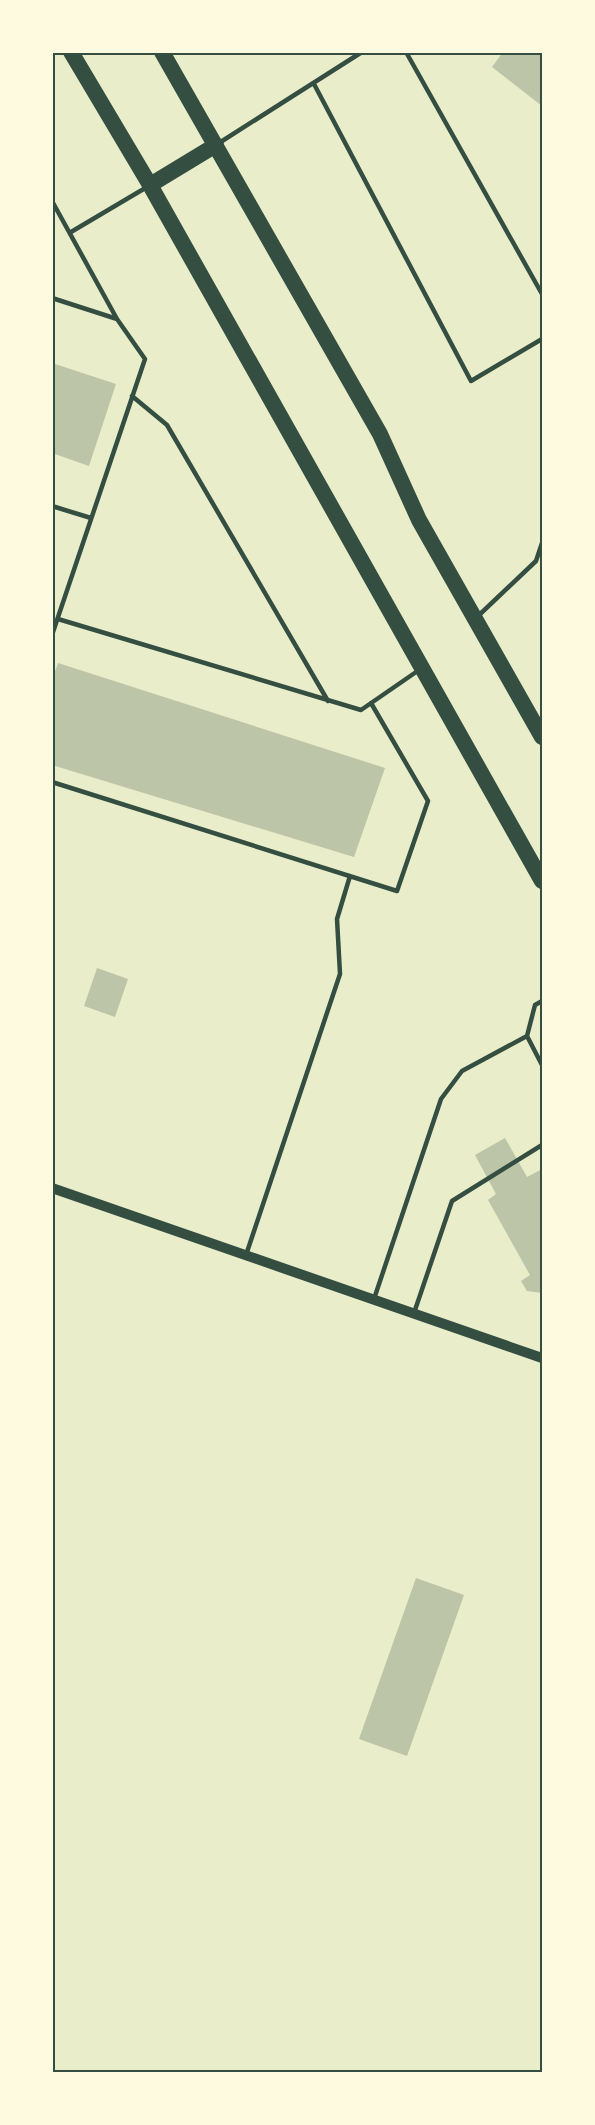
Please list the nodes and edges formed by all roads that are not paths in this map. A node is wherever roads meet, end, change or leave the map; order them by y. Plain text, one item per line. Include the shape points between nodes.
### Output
1 (70, 52) edge
2 (162, 52) edge
3 (362, 52) edge
4 (406, 52) edge
5 (314, 84) junction
6 (216, 145) junction
7 (150, 185) junction
8 (52, 201) edge
9 (71, 232) junction
10 (543, 294) edge
11 (52, 298) edge
12 (117, 319) junction
13 (543, 339) edge
14 (132, 396) junction
15 (52, 506) edge
16 (91, 518) junction
17 (543, 543) edge
18 (58, 619) junction
19 (475, 619) junction
20 (52, 635) edge
21 (422, 667) junction
22 (328, 700) junction
23 (371, 704) junction
24 (543, 737) edge
25 (52, 782) edge
26 (350, 876) junction
27 (543, 881) edge
28 (543, 1001) edge
29 (527, 1036) junction
30 (543, 1065) edge
31 (543, 1145) edge
32 (52, 1188) edge
33 (246, 1255) junction
34 (374, 1299) junction
35 (414, 1313) junction
36 (543, 1358) edge

1 - 7 highway
2 - 6 highway
3 - 5 lane
4 - 10 lane
5 - 6 lane
5 - 13 lane via 471,381
6 - 7 highway
6 - 19 highway via 380,434 419,520
7 - 9 lane
7 - 21 highway
8 - 9 lane
9 - 12 lane
11 - 12 lane
12 - 14 lane via 145,359
14 - 16 lane
14 - 22 lane via 167,425
15 - 16 lane
16 - 18 lane
17 - 19 lane via 536,561
18 - 20 lane
18 - 22 lane
19 - 24 highway
21 - 23 lane
21 - 27 highway
22 - 23 lane via 361,710
23 - 26 lane via 428,801 397,891
25 - 26 lane
26 - 33 lane via 337,919 340,974
28 - 29 lane via 535,1005
29 - 30 lane
29 - 34 lane via 462,1071 441,1099
31 - 35 lane via 452,1201
32 - 33 street
33 - 34 street
34 - 35 street
35 - 36 street

